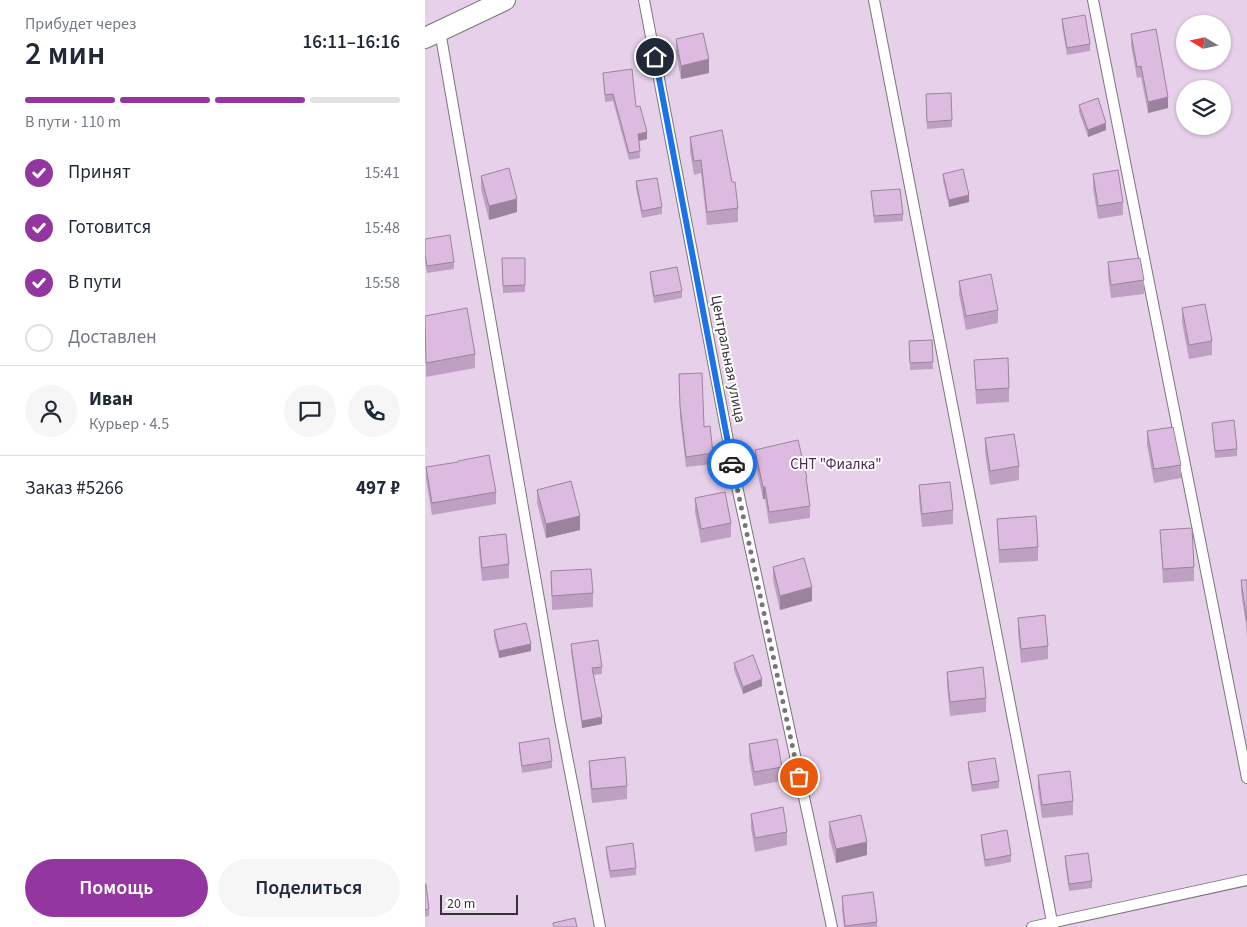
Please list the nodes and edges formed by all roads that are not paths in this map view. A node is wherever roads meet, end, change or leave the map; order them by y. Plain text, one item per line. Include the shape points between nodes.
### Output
1 (505, 0) edge
2 (644, 0) edge
3 (874, 0) edge
4 (1093, 0) edge
5 (432, 34) edge
6 (1247, 778) edge
7 (1247, 880) edge
8 (1053, 925) edge
9 (599, 927) edge
10 (832, 927) edge
11 (1032, 927) edge

1 - 5 street
2 - 10 lane, Центральная улица via 735,476
3 - 8 lane
4 - 6 lane
5 - 9 lane
7 - 8 lane
8 - 11 lane

